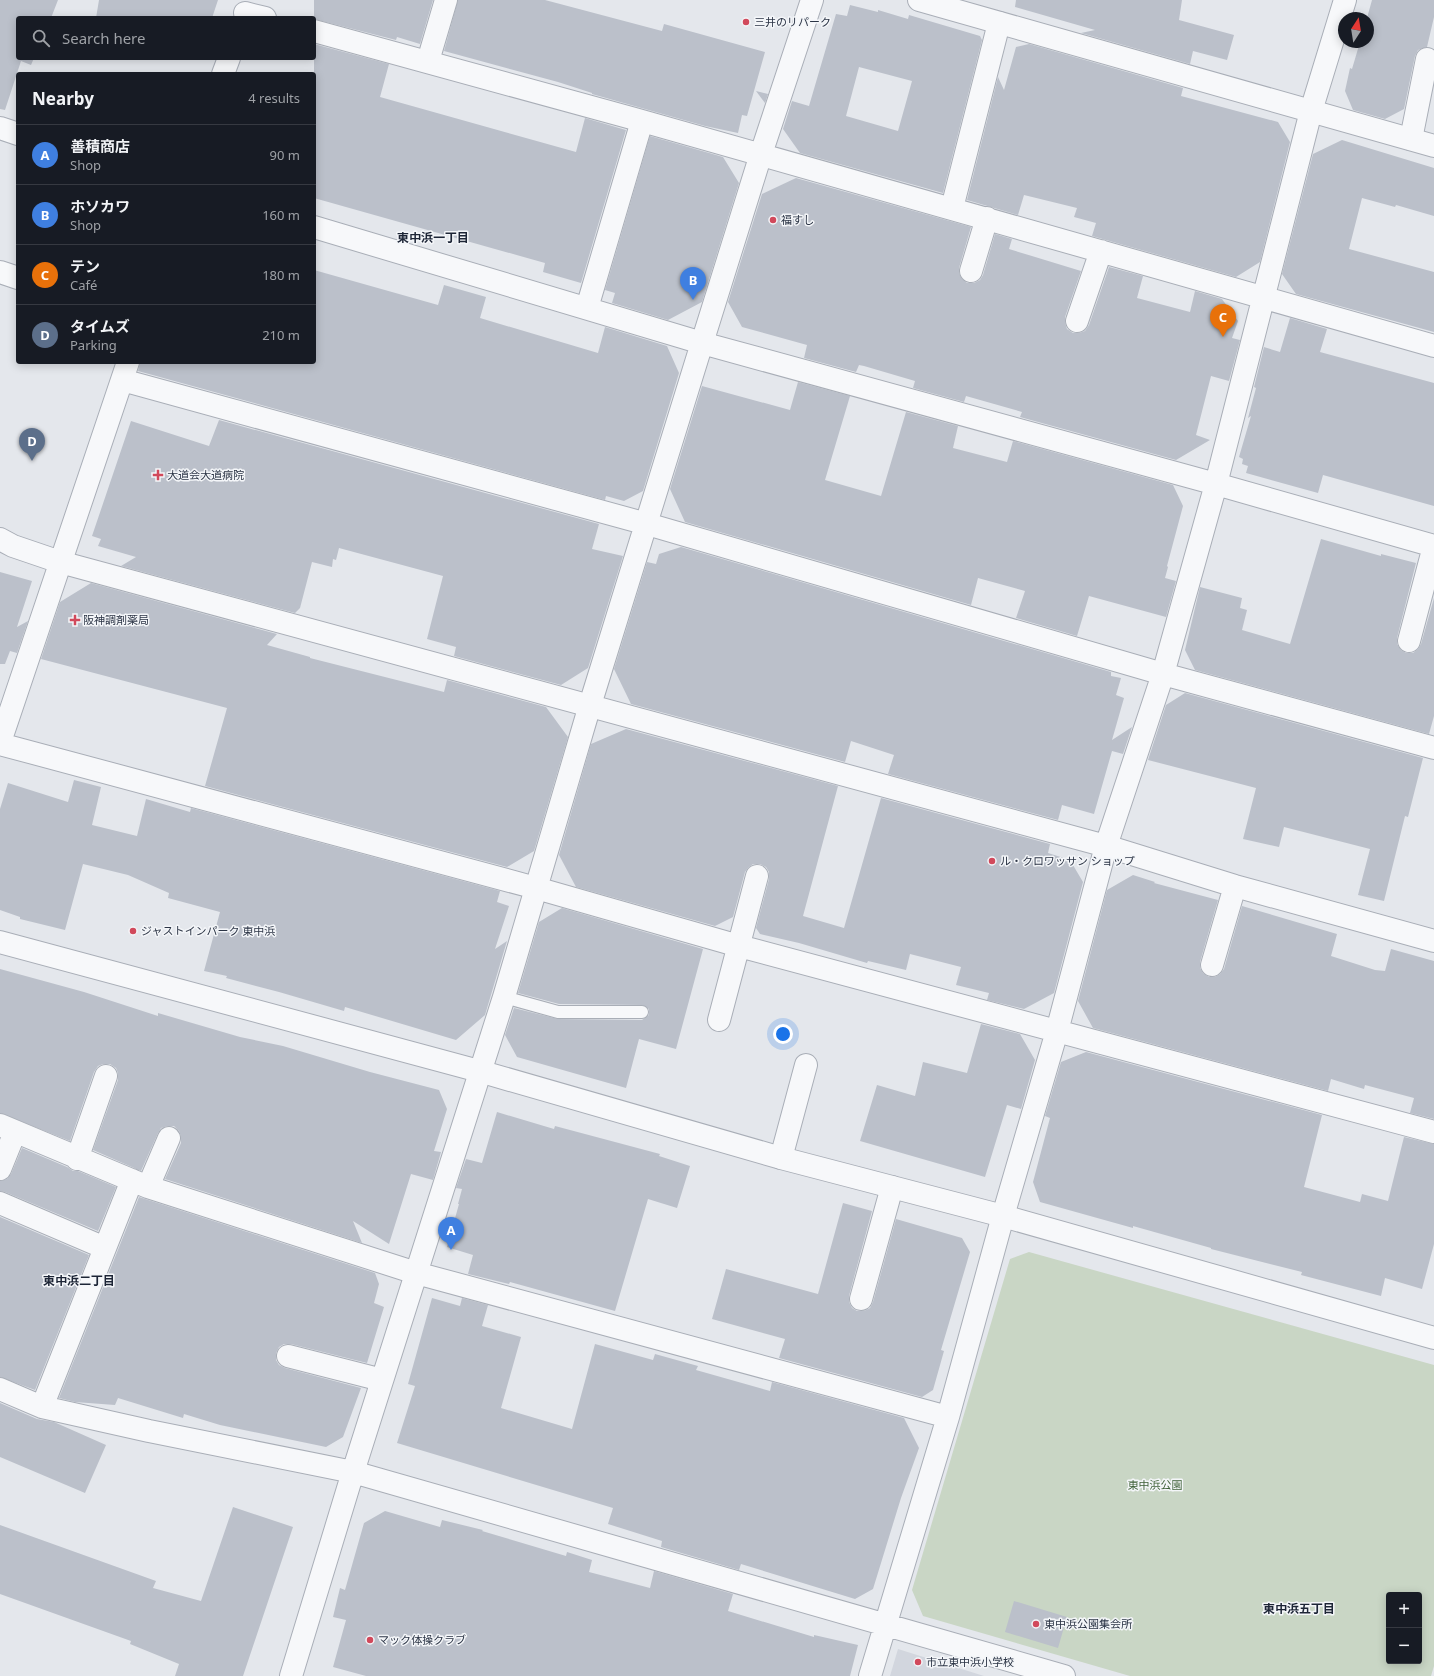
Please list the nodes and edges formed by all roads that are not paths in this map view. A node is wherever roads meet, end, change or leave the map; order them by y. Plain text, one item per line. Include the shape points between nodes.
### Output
1 (446, 0) edge
2 (812, 0) edge
3 (919, 0) edge
4 (1345, 0) edge
5 (999, 23) junction
6 (316, 32) edge
7 (228, 60) edge
8 (1427, 60) dead end
9 (428, 61) junction
10 (224, 72) edge
11 (1311, 110) junction
12 (642, 121) junction
13 (0, 128) edge
14 (16, 133) edge
15 (1411, 139) junction
16 (1434, 146) edge
17 (760, 154) junction
18 (952, 208) junction
19 (986, 218) junction
20 (316, 228) edge
21 (1101, 251) junction
22 (971, 271) dead end
23 (0, 272) edge
24 (16, 277) edge
25 (1264, 297) junction
26 (587, 308) junction
27 (1077, 321) dead end
28 (702, 343) junction
29 (1434, 346) edge
30 (125, 371) edge
31 (1216, 484) junction
32 (647, 524) junction
33 (0, 539) edge
34 (1434, 546) edge
35 (60, 562) junction
36 (1409, 640) dead end
37 (1163, 674) junction
38 (590, 705) junction
39 (0, 743) edge
40 (1434, 748) edge
41 (1106, 846) junction
42 (757, 876) dead end
43 (1235, 886) junction
44 (536, 888) junction
45 (1434, 941) edge
46 (0, 942) edge
47 (738, 946) junction
48 (1212, 965) dead end
49 (504, 997) junction
50 (642, 1012) dead end
51 (719, 1020) dead end
52 (1057, 1031) junction
53 (806, 1065) dead end
54 (479, 1072) junction
55 (106, 1076) dead end
56 (7, 1128) edge
57 (1434, 1132) edge
58 (169, 1138) dead end
59 (781, 1158) junction
60 (77, 1159) junction
61 (0, 1169) edge
62 (140, 1183) junction
63 (892, 1187) junction
64 (0, 1203) edge
65 (1003, 1216) junction
66 (105, 1248) junction
67 (416, 1273) junction
68 (861, 1299) dead end
69 (1434, 1338) edge
70 (288, 1356) dead end
71 (382, 1380) junction
72 (0, 1389) edge
73 (42, 1407) junction
74 (948, 1417) junction
75 (353, 1472) junction
76 (886, 1625) junction
77 (295, 1675) edge
78 (870, 1676) edge
79 (1064, 1676) edge

1 - 9 street
2 - 17 street
3 - 5 street
4 - 11 street
5 - 11 street
5 - 18 street
6 - 9 street
7 - 10 street
8 - 15 street
9 - 12 street
11 - 15 street
11 - 25 street
12 - 17 street
12 - 26 street
13 - 14 street
15 - 16 street
17 - 18 street
17 - 28 street
18 - 19 street
19 - 21 street
19 - 22 street
20 - 26 street
21 - 25 street
21 - 27 street
23 - 24 street
25 - 29 street
25 - 31 street
26 - 28 street
28 - 31 street
28 - 32 street
30 - 32 street
30 - 35 street
31 - 34 street
31 - 37 street
32 - 37 street
32 - 38 street
33 - 35 street
34 - 36 street
35 - 38 street
35 - 39 street
37 - 40 street
37 - 41 street
38 - 41 street
38 - 44 street
39 - 44 street
41 - 43 street
41 - 52 street
42 - 47 street
43 - 45 street
43 - 48 street
44 - 47 street
44 - 49 street
46 - 54 street
47 - 51 street
47 - 52 street
49 - 50 lane via 558,1012
49 - 54 street
52 - 57 street
52 - 65 street
53 - 59 street
54 - 59 street
54 - 67 street
55 - 60 street
56 - 60 street
56 - 61 street
58 - 62 street
59 - 63 street
60 - 62 street
62 - 66 street
62 - 67 street
63 - 65 street
63 - 68 street
64 - 66 street
65 - 69 street
65 - 74 street
66 - 73 street
67 - 71 street
67 - 74 street
70 - 71 street
71 - 75 street
72 - 73 street
73 - 75 street
74 - 76 street
75 - 76 street
75 - 77 street
76 - 78 street
76 - 79 street

